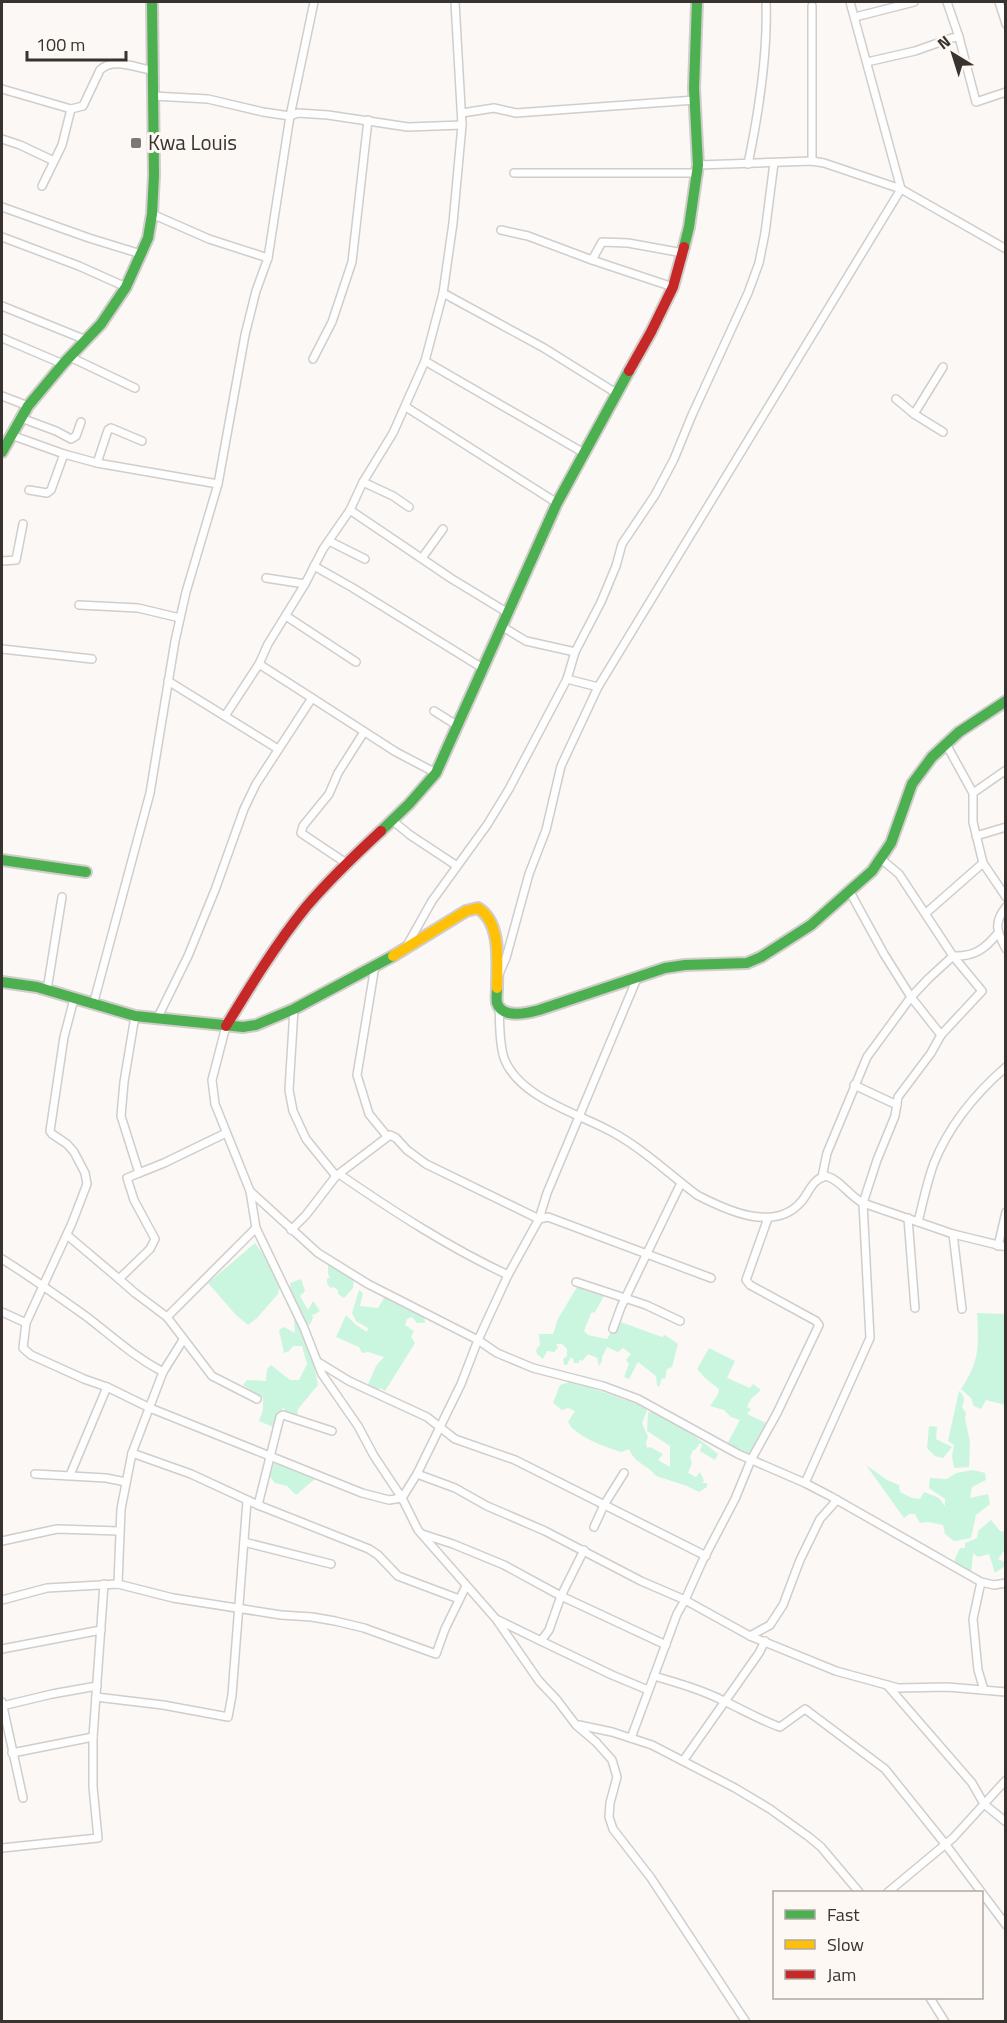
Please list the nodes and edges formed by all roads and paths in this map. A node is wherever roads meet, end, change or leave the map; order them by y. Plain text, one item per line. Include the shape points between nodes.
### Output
1 (152, 2) edge
2 (314, 2) edge
3 (455, 2) edge
4 (697, 2) edge
5 (766, 2) edge
6 (850, 2) edge
7 (914, 2) edge
8 (947, 2) edge
9 (999, 2) edge
10 (812, 6) dead end
11 (855, 17) junction
12 (1005, 24) edge
13 (959, 37) junction
14 (867, 62) junction
15 (152, 70) junction
16 (2, 89) edge
17 (1005, 92) edge
18 (153, 96) junction
19 (695, 100) junction
20 (71, 109) junction
21 (462, 113) junction
22 (290, 116) junction
23 (368, 120) junction
24 (462, 126) junction
25 (2, 139) edge
26 (54, 161) junction
27 (812, 161) junction
28 (774, 163) junction
29 (748, 164) junction
30 (698, 169) junction
31 (514, 173) dead end
32 (42, 186) dead end
33 (901, 189) junction
34 (2, 207) edge
35 (152, 214) junction
36 (501, 230) dead end
37 (2, 237) edge
38 (1005, 249) edge
39 (683, 253) junction
40 (141, 254) junction
41 (268, 258) junction
42 (592, 260) junction
43 (126, 287) junction
44 (673, 287) junction
45 (443, 293) junction
46 (2, 306) edge
47 (2, 338) edge
48 (86, 339) junction
49 (313, 359) dead end
50 (67, 361) junction
51 (425, 361) junction
52 (943, 367) dead end
53 (135, 388) dead end
54 (616, 393) junction
55 (2, 396) edge
56 (896, 399) dead end
57 (28, 406) junction
58 (406, 407) junction
59 (914, 414) junction
60 (21, 418) junction
61 (81, 422) dead end
62 (943, 432) dead end
63 (11, 435) junction
64 (142, 441) dead end
65 (2, 452) edge
66 (584, 453) junction
67 (64, 454) junction
68 (97, 463) junction
69 (363, 482) junction
70 (218, 484) junction
71 (29, 490) dead end
72 (557, 502) junction
73 (409, 507) dead end
74 (350, 510) junction
75 (23, 524) dead end
76 (443, 529) dead end
77 (329, 541) junction
78 (422, 558) junction
79 (365, 559) dead end
80 (2, 561) edge
81 (315, 566) junction
82 (266, 578) dead end
83 (305, 584) junction
84 (79, 605) dead end
85 (508, 613) junction
86 (286, 616) junction
87 (180, 618) junction
88 (503, 627) junction
89 (2, 649) edge
90 (575, 652) junction
91 (92, 659) dead end
92 (356, 662) dead end
93 (259, 664) junction
94 (484, 669) junction
95 (567, 679) junction
96 (168, 681) junction
97 (598, 687) junction
98 (312, 698) junction
99 (1005, 701) edge
100 (434, 711) dead end
101 (225, 716) junction
102 (458, 726) junction
103 (364, 732) junction
104 (946, 744) junction
105 (278, 749) junction
106 (1005, 770) edge
107 (436, 772) junction
108 (973, 793) junction
109 (393, 821) junction
110 (1005, 827) edge
111 (976, 836) junction
112 (2, 860) edge
113 (880, 860) junction
114 (346, 863) junction
115 (983, 863) junction
116 (457, 866) junction
117 (86, 872) dead end
118 (850, 892) junction
119 (62, 897) dead end
120 (1005, 897) edge
121 (1005, 907) edge
122 (926, 913) junction
123 (998, 933) junction
124 (1005, 949) edge
125 (403, 951) junction
126 (953, 956) junction
127 (375, 966) junction
128 (498, 976) junction
129 (638, 976) junction
130 (2, 982) edge
131 (46, 990) junction
132 (911, 998) junction
133 (74, 999) junction
134 (93, 1005) junction
135 (499, 1008) junction
136 (294, 1009) junction
137 (135, 1016) junction
138 (157, 1019) junction
139 (226, 1026) junction
140 (941, 1035) junction
141 (1005, 1066) edge
142 (854, 1085) junction
143 (897, 1105) junction
144 (578, 1117) junction
145 (226, 1133) junction
146 (387, 1136) junction
147 (139, 1173) junction
148 (337, 1175) junction
149 (822, 1177) junction
150 (681, 1183) junction
151 (250, 1191) junction
152 (863, 1203) junction
153 (1005, 1212) edge
154 (768, 1218) junction
155 (908, 1218) junction
156 (539, 1220) junction
157 (918, 1222) junction
158 (256, 1228) junction
159 (291, 1230) junction
160 (67, 1234) junction
161 (952, 1234) junction
162 (1002, 1247) edge
163 (648, 1253) junction
164 (2, 1259) edge
165 (508, 1275) junction
166 (119, 1278) junction
167 (711, 1278) dead end
168 (576, 1282) dead end
169 (42, 1287) junction
170 (625, 1298) junction
171 (915, 1308) dead end
172 (962, 1309) dead end
173 (2, 1312) edge
174 (167, 1317) junction
175 (680, 1321) dead end
176 (26, 1323) junction
177 (613, 1329) dead end
178 (183, 1340) junction
179 (478, 1340) junction
180 (317, 1362) junction
181 (163, 1372) junction
182 (107, 1387) junction
183 (257, 1399) dead end
184 (150, 1408) junction
185 (439, 1427) junction
186 (332, 1431) dead end
187 (132, 1453) junction
188 (270, 1456) junction
189 (751, 1460) junction
190 (624, 1473) dead end
191 (35, 1474) dead end
192 (417, 1474) junction
193 (70, 1475) junction
194 (126, 1482) junction
195 (806, 1482) junction
196 (402, 1498) junction
197 (837, 1500) junction
198 (247, 1501) junction
199 (258, 1505) junction
200 (604, 1505) junction
201 (594, 1527) dead end
202 (119, 1531) junction
203 (422, 1534) junction
204 (2, 1541) edge
205 (244, 1542) junction
206 (584, 1550) junction
207 (706, 1556) junction
208 (331, 1564) dead end
209 (981, 1582) junction
210 (1005, 1583) edge
211 (104, 1584) junction
212 (118, 1584) junction
213 (466, 1586) junction
214 (561, 1596) junction
215 (459, 1599) junction
216 (2, 1600) edge
217 (685, 1600) junction
218 (237, 1608) junction
219 (496, 1619) junction
220 (101, 1630) junction
221 (750, 1636) junction
222 (542, 1641) junction
223 (765, 1641) junction
224 (666, 1645) junction
225 (2, 1649) edge
226 (654, 1676) junction
227 (887, 1685) junction
228 (98, 1686) junction
229 (648, 1690) junction
230 (984, 1690) junction
231 (1005, 1692) edge
232 (96, 1697) junction
233 (725, 1701) junction
234 (2, 1704) edge
235 (576, 1725) junction
236 (93, 1737) junction
237 (631, 1738) junction
238 (12, 1753) junction
239 (682, 1761) junction
240 (1005, 1783) edge
241 (23, 1798) dead end
242 (984, 1804) junction
243 (1005, 1822) edge
244 (946, 1845) junction
245 (2, 1848) edge
246 (857, 1891) edge
247 (890, 1891) edge
248 (980, 1891) edge
249 (983, 1895) edge
250 (1005, 1925) edge
251 (931, 1999) edge
252 (746, 2022) edge
253 (945, 2022) edge

1 - 15 main road
2 - 22 street
3 - 21 street
4 - 19 main road
5 - 29 street via 764,51
6 - 11 street
7 - 11 street
8 - 13 street
9 - 12 street
10 - 27 street
11 - 14 street
13 - 14 street
13 - 17 street via 976,102
14 - 33 street
15 - 18 main road
15 - 20 street via 114,63 104,66 83,106
16 - 20 street
18 - 22 street via 208,99
18 - 35 main road
19 - 21 street via 516,113 494,108
19 - 30 main road
20 - 26 street
21 - 24 street
22 - 23 street via 298,113
22 - 41 street
23 - 24 street via 408,127
23 - 49 street via 352,262 332,322
24 - 45 street
25 - 26 street
26 - 32 street
27 - 28 street
27 - 33 street
28 - 29 street
28 - 90 street via 759,264 748,293 674,459 622,544 602,602
29 - 30 street
30 - 31 street
30 - 39 main road
33 - 38 street
33 - 97 street
34 - 40 street
35 - 40 main road
35 - 41 street via 209,239
36 - 42 street
37 - 43 street
39 - 42 street via 602,242
39 - 44 main road
40 - 43 main road
41 - 70 street via 245,335
42 - 44 street
43 - 48 main road
44 - 54 main road
45 - 51 street
45 - 54 street
46 - 48 street
47 - 50 street
48 - 50 main road
50 - 53 street
50 - 57 main road
51 - 58 street
51 - 66 street
52 - 59 street
54 - 66 main road
55 - 57 street
56 - 59 street
57 - 60 main road
58 - 69 street
58 - 72 street
59 - 62 street
60 - 61 street via 71,439
60 - 63 main road
63 - 65 main road
63 - 67 street
64 - 68 street via 111,428
66 - 72 main road
67 - 68 street
67 - 71 street via 51,490
68 - 70 street
69 - 73 street
69 - 74 street
70 - 87 street
72 - 85 main road
74 - 77 street
74 - 78 street
75 - 80 street via 16,560
76 - 78 street
77 - 79 street
77 - 81 street
78 - 85 street
81 - 83 street
81 - 94 street
82 - 83 street
83 - 86 street
84 - 87 street via 138,608
85 - 88 main road
86 - 92 street
86 - 93 street
87 - 96 street
88 - 90 street via 526,641
88 - 94 main road
89 - 91 street
90 - 95 street
93 - 98 street
93 - 101 street
94 - 102 main road
95 - 97 street
95 - 116 street via 509,789
96 - 101 street
96 - 134 street via 150,793
97 - 128 street via 561,766 546,830
98 - 103 street
98 - 105 street
99 - 104 main road
100 - 102 street
101 - 105 street
102 - 107 main road
103 - 107 street
103 - 114 street via 329,794 301,833
104 - 108 street
104 - 113 main road via 912,784 891,843
105 - 138 street via 244,809 188,956
106 - 108 street
107 - 109 main road
108 - 111 street
109 - 114 main road
109 - 116 street
110 - 111 street
111 - 115 street
112 - 117 main road
113 - 118 main road
113 - 122 street via 899,874
114 - 139 main road via 277,943
115 - 120 street
115 - 122 street
116 - 125 street
118 - 129 main road via 804,930 754,960 732,965 675,967
118 - 132 street
119 - 131 street
121 - 123 street via 998,916
122 - 126 street
123 - 124 street
123 - 126 street via 976,954
125 - 127 main road
125 - 128 main road via 466,910 481,909 493,926
126 - 132 street
126 - 140 street via 981,991
127 - 136 main road
127 - 146 street via 357,1074 369,1114
128 - 135 main road
129 - 135 main road via 539,1010 519,1014
129 - 144 street
130 - 131 main road
131 - 133 main road
132 - 140 street
132 - 142 street via 867,1057
133 - 134 main road
133 - 160 street via 64,1037 50,1131 68,1144 86,1178 86,1190
134 - 137 main road
135 - 144 street via 501,1047 508,1066 538,1095
136 - 139 main road via 256,1025
136 - 148 street via 289,1090 293,1111 306,1139
137 - 138 main road
137 - 147 street via 121,1116
138 - 139 main road
139 - 145 street via 212,1080 215,1104
140 - 143 street
141 - 157 street via 955,1124 935,1162
142 - 143 street
142 - 149 street via 827,1153
143 - 152 street
144 - 150 street via 612,1132
144 - 156 street
145 - 147 street
145 - 151 street
146 - 148 street
146 - 156 street via 394,1136 426,1164
147 - 166 street via 127,1178 155,1239 150,1249
148 - 159 street
148 - 165 street via 412,1223
149 - 152 street via 837,1181
149 - 154 street via 793,1210
150 - 154 street via 718,1205
150 - 163 street
151 - 158 street
151 - 159 street
152 - 155 street
152 - 195 street via 870,1338
153 - 162 street
154 - 189 street via 746,1280 819,1325
155 - 157 street
155 - 171 street
156 - 163 street via 548,1217
156 - 165 street
157 - 161 street
158 - 174 street
158 - 180 street
159 - 179 street via 318,1253 368,1284
160 - 166 street
160 - 169 street
161 - 162 street
161 - 172 street
163 - 167 street
163 - 170 street
164 - 169 street
165 - 179 street
166 - 174 street
168 - 170 street
169 - 176 street
169 - 181 street
170 - 175 street
170 - 177 street
173 - 176 street
174 - 178 street
176 - 182 street via 23,1347 27,1353
178 - 181 street
178 - 183 street via 212,1376
179 - 185 street
179 - 189 street via 533,1368 638,1399
180 - 185 street via 427,1417
180 - 196 street
181 - 184 street
182 - 184 street
182 - 193 street
184 - 187 street
184 - 188 street
185 - 192 street
185 - 200 street via 455,1439 515,1460
186 - 188 street via 283,1415
187 - 194 street
187 - 198 street via 191,1474
188 - 196 street via 362,1493 389,1500
188 - 199 street
189 - 195 street
189 - 207 street
190 - 200 street
191 - 193 street
192 - 196 street
192 - 206 street
193 - 194 street
194 - 202 street
195 - 197 street
196 - 203 street
197 - 209 street
197 - 221 street via 820,1519 783,1605 770,1625
198 - 199 street
198 - 205 street
199 - 215 street via 369,1549 398,1576
200 - 201 street
200 - 207 street
202 - 204 street via 57,1529
202 - 212 street
203 - 213 street
203 - 214 street via 504,1565
205 - 208 street
205 - 218 street
206 - 214 street
206 - 217 street
207 - 217 street
209 - 210 street
209 - 230 street via 973,1619
211 - 212 street
211 - 216 street via 47,1588
211 - 220 street
212 - 218 street
213 - 215 street
213 - 219 street
214 - 222 street
214 - 224 street
215 - 218 street via 436,1654 354,1625
217 - 221 street
217 - 224 street
218 - 232 street via 228,1717
219 - 222 street
219 - 235 street
220 - 225 street
220 - 228 street
221 - 223 street
222 - 229 street
223 - 227 street via 819,1665
223 - 233 street
224 - 226 street
226 - 229 street
226 - 233 street
227 - 230 street
227 - 242 street via 972,1783
228 - 232 street
228 - 234 street
229 - 237 street
230 - 231 street
232 - 236 street
233 - 239 street
233 - 244 street via 759,1720 780,1726 805,1709 885,1769
234 - 238 street
235 - 237 street
235 - 252 street via 605,1752 615,1768 617,1777 609,1817 613,1830 651,1878
236 - 238 street
236 - 245 street via 98,1838
237 - 239 street
238 - 241 street
239 - 246 street via 770,1809 809,1837
240 - 242 street
242 - 243 street
242 - 244 street
244 - 247 street
244 - 248 street
249 - 250 street
251 - 253 street

